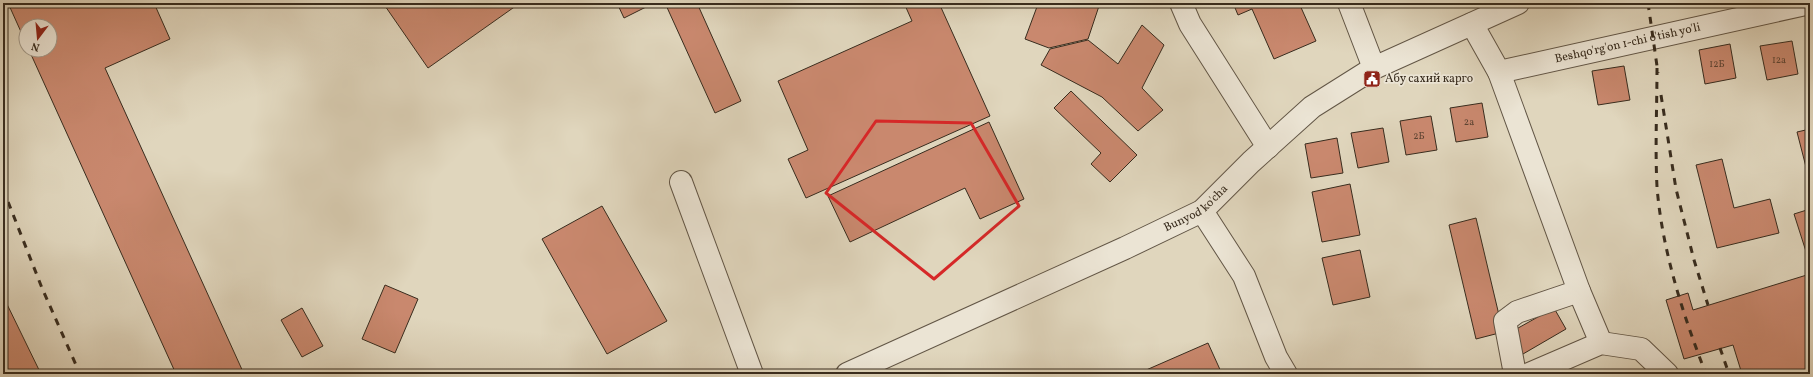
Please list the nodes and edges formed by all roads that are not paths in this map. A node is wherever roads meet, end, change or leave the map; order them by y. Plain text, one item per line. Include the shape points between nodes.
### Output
1 (1181, 3) edge
2 (1349, 3) edge
3 (1518, 3) edge
4 (1809, 3) edge
5 (1472, 24) junction
6 (1374, 68) junction
7 (1499, 72) junction
8 (1268, 147) junction
9 (681, 182) dead end
10 (1202, 211) junction
11 (1579, 292) junction
12 (1601, 344) junction
13 (752, 374) edge
14 (847, 374) edge
15 (1286, 374) edge
16 (1515, 374) edge
17 (1529, 374) edge
18 (1667, 374) edge

1 - 8 street via 1190,24
2 - 6 street
3 - 5 street, Bunyod ko'cha
4 - 7 street, Beshqo'rg'on 1-chi o'tish yo'li
5 - 6 street, Bunyod ko'cha
5 - 7 street
6 - 8 street, Bunyod ko'cha via 1312,107
7 - 11 street
8 - 10 street, Bunyod ko'cha
9 - 13 street
10 - 14 street, Bunyod ko'cha
10 - 15 street via 1244,276 1276,357
11 - 12 street
11 - 16 street via 1517,312 1505,322
12 - 17 street
12 - 18 street via 1641,349

